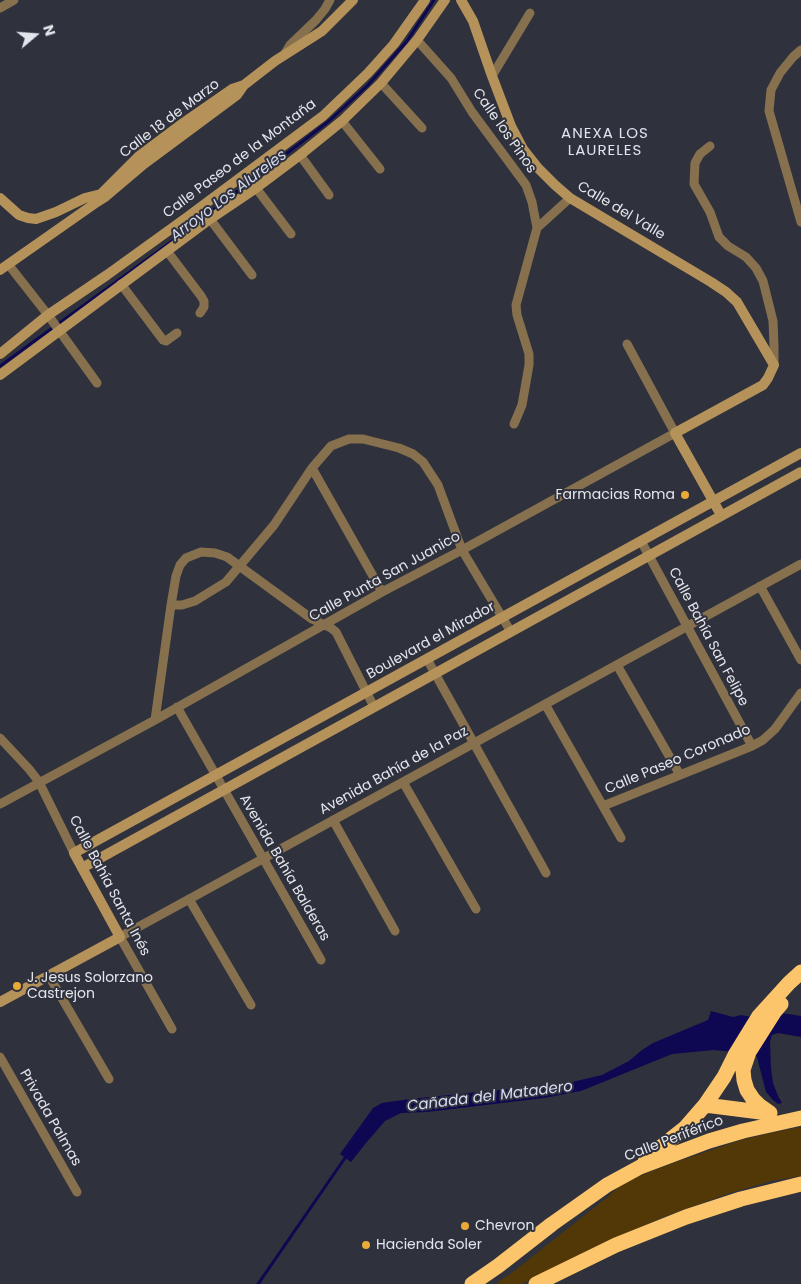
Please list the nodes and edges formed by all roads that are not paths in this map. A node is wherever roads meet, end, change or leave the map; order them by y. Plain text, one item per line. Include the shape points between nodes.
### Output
1 (14, 0) edge
2 (330, 0) edge
3 (353, 0) edge
4 (425, 0) edge
5 (445, 0) edge
6 (461, 0) edge
7 (0, 8) edge
8 (530, 13) dead end
9 (417, 40) junction
10 (801, 50) edge
11 (284, 55) junction
12 (797, 57) edge
13 (492, 76) junction
14 (381, 83) junction
15 (342, 121) junction
16 (422, 128) dead end
17 (710, 146) dead end
18 (300, 155) junction
19 (380, 169) dead end
20 (256, 188) junction
21 (329, 195) dead end
22 (0, 198) edge
23 (101, 198) junction
24 (570, 198) junction
25 (210, 219) junction
26 (801, 222) edge
27 (537, 228) junction
28 (291, 234) dead end
29 (167, 251) junction
30 (4, 267) edge
31 (252, 275) dead end
32 (121, 284) junction
33 (200, 312) dead end
34 (50, 318) junction
35 (59, 330) junction
36 (177, 333) dead end
37 (627, 344) dead end
38 (0, 354) edge
39 (774, 365) junction
40 (0, 375) edge
41 (96, 382) dead end
42 (514, 424) dead end
43 (675, 433) junction
44 (801, 453) edge
45 (312, 468) junction
46 (801, 472) edge
47 (714, 501) junction
48 (721, 515) junction
49 (641, 541) junction
50 (462, 550) junction
51 (649, 556) junction
52 (801, 564) edge
53 (241, 566) junction
54 (760, 586) junction
55 (382, 592) junction
56 (171, 605) junction
57 (502, 617) junction
58 (325, 625) junction
59 (687, 626) junction
60 (511, 632) junction
61 (427, 658) junction
62 (801, 660) edge
63 (617, 664) junction
64 (436, 674) junction
65 (366, 692) junction
66 (801, 693) edge
67 (545, 704) junction
68 (177, 707) junction
69 (374, 707) junction
70 (155, 720) junction
71 (0, 738) edge
72 (474, 743) junction
73 (752, 746) junction
74 (216, 775) junction
75 (680, 775) junction
76 (39, 782) junction
77 (403, 782) junction
78 (224, 790) junction
79 (0, 804) edge
80 (603, 806) junction
81 (333, 820) junction
82 (621, 838) dead end
83 (74, 853) junction
84 (263, 858) junction
85 (82, 868) junction
86 (546, 872) dead end
87 (189, 899) junction
88 (476, 909) dead end
89 (395, 931) dead end
90 (120, 937) junction
91 (321, 960) dead end
92 (801, 972) edge
93 (49, 976) junction
94 (801, 983) edge
95 (0, 1002) edge
96 (251, 1005) dead end
97 (172, 1029) dead end
98 (0, 1057) edge
99 (740, 1058) junction
100 (109, 1080) dead end
101 (706, 1105) junction
102 (770, 1113) junction
103 (801, 1118) edge
104 (640, 1167) junction
105 (801, 1184) edge
106 (77, 1192) dead end
107 (478, 1282) edge
108 (536, 1284) edge

1 - 7 street
2 - 11 street, Calle 18 de Marzo
3 - 11 main road, Calle 18 de Marzo via 322,31
4 - 34 main road, Calle Paseo de la Montaña via 394,44 323,116
5 - 9 main road
6 - 13 main road, Calle del Valle via 473,21
8 - 13 street
9 - 14 main road
9 - 27 street, Calle los Pinos via 450,78 526,186
10 - 12 street
11 - 23 main road, Calle 18 de Marzo via 139,156
12 - 26 street via 780,73 771,90 769,111
13 - 24 main road, Calle del Valle via 523,148 538,168
14 - 15 main road
14 - 16 street
15 - 18 main road
15 - 19 street
17 - 39 street via 700,154 695,164 694,184 710,212 719,237 746,257 763,281 773,321
18 - 20 main road
18 - 21 street
20 - 25 main road
20 - 28 street
22 - 23 main road via 19,215 36,219 85,198
23 - 30 main road, Calle 18 de Marzo
24 - 27 street
24 - 39 main road, Calle del Valle via 726,292 737,302
25 - 29 main road
25 - 31 street
27 - 42 street, Calle los Pinos via 516,305 529,365 522,405
29 - 32 main road
29 - 33 street via 204,301
30 - 34 street
32 - 35 main road
32 - 36 street via 163,340
34 - 35 street
34 - 38 main road, Calle Paseo de la Montaña
35 - 40 main road
35 - 41 street
37 - 43 street
39 - 43 main road, Calle Punta San Juanico via 763,385
43 - 47 main road
43 - 50 street, Calle Punta San Juanico
44 - 47 main road, Boulevard el Mirador
45 - 50 street via 331,446 349,439 363,439 413,454 423,462 438,485
45 - 53 street via 274,525
45 - 55 street
46 - 48 main road
47 - 48 main road
47 - 49 main road, Boulevard el Mirador
48 - 51 main road
49 - 51 street, Calle Bahía San Felipe
49 - 57 main road, Boulevard el Mirador
50 - 55 street, Calle Punta San Juanico
50 - 57 street
51 - 59 street, Calle Bahía San Felipe
51 - 60 main road
52 - 54 street, Avenida Bahía de la Paz
53 - 56 street via 226,582 195,601
53 - 56 street via 227,556 215,553 202,552 186,558 176,576
53 - 58 street via 312,619
54 - 59 street, Avenida Bahía de la Paz
54 - 62 street
55 - 58 street, Calle Punta San Juanico
56 - 70 street
57 - 60 street
57 - 61 main road, Boulevard el Mirador
58 - 65 street via 336,632
58 - 68 street, Calle Punta San Juanico
59 - 63 street, Avenida Bahía de la Paz
59 - 73 street, Calle Bahía San Felipe
60 - 64 main road
61 - 64 street
61 - 65 main road, Boulevard el Mirador
63 - 67 street, Avenida Bahía de la Paz
63 - 75 street
64 - 69 main road
64 - 72 street
65 - 69 street
65 - 74 main road, Boulevard el Mirador
66 - 73 street, Calle Paseo Coronado via 775,729
67 - 72 street, Avenida Bahía de la Paz
67 - 80 street
68 - 70 street, Calle Punta San Juanico
68 - 74 street, Avenida Bahía Balderas
69 - 78 main road
70 - 76 street, Calle Punta San Juanico
71 - 76 street, Calle Bahía Santa Inés
72 - 77 street, Avenida Bahía de la Paz
72 - 86 street
73 - 75 street, Calle Paseo Coronado
74 - 78 street, Avenida Bahía Balderas
74 - 83 main road, Boulevard el Mirador
75 - 80 street, Calle Paseo Coronado
76 - 79 street, Calle Punta San Juanico
76 - 83 street, Calle Bahía Santa Inés
77 - 81 street, Avenida Bahía de la Paz
77 - 88 street
78 - 84 street, Avenida Bahía Balderas
78 - 85 main road
80 - 82 street
81 - 84 street, Avenida Bahía de la Paz
81 - 89 street
83 - 85 main road, Calle Bahía Santa Inés
84 - 87 street, Avenida Bahía de la Paz
84 - 91 street, Avenida Bahía Balderas
85 - 90 main road, Calle Bahía Santa Inés
87 - 90 street, Avenida Bahía de la Paz
87 - 96 street
90 - 93 main road, Avenida Bahía de la Paz
90 - 97 street, Calle Bahía Santa Inés
92 - 99 highway via 759,1016
93 - 95 main road, Avenida Bahía de la Paz
93 - 100 street
94 - 99 highway via 776,1011 749,1052
98 - 106 street, Privada Palmas
99 - 101 highway
99 - 102 highway via 747,1090
101 - 102 highway
101 - 104 highway
102 - 103 highway
103 - 104 highway, Calle Periférico via 709,1141
104 - 107 highway, Calle Periférico via 607,1185 552,1224
105 - 108 highway via 686,1217 616,1245

